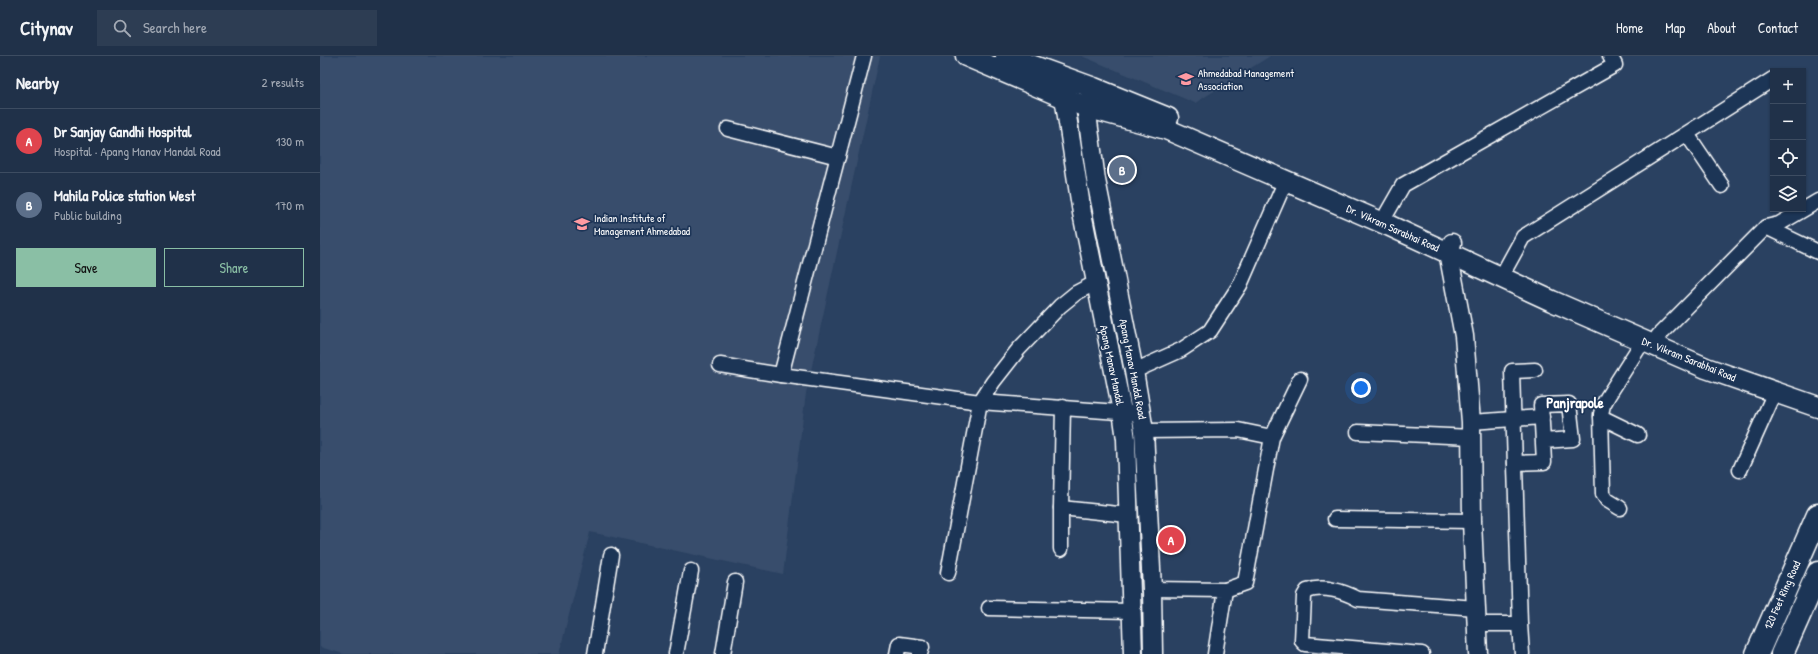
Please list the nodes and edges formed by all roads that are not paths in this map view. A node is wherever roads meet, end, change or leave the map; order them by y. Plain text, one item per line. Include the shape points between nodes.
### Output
1 (864, 56) edge
2 (966, 56) edge
3 (1006, 56) edge
4 (1610, 56) edge
5 (1770, 81) edge
6 (1094, 88) junction
7 (1068, 89) junction
8 (1086, 107) junction
9 (728, 129) dead end
10 (1687, 134) junction
11 (838, 156) junction
12 (1286, 180) junction
13 (1722, 186) dead end
14 (1818, 201) edge
15 (1387, 213) junction
16 (1766, 227) junction
17 (1450, 248) junction
18 (1818, 252) edge
19 (1506, 268) junction
20 (1095, 283) junction
21 (1651, 338) junction
22 (720, 365) dead end
23 (1535, 370) dead end
24 (1134, 371) junction
25 (781, 374) junction
26 (1300, 379) dead end
27 (1775, 392) junction
28 (1818, 393) edge
29 (980, 402) junction
30 (1063, 407) junction
31 (1818, 407) edge
32 (1122, 411) junction
33 (1542, 417) junction
34 (1601, 417) junction
35 (1514, 420) junction
36 (1143, 423) junction
37 (1471, 429) junction
38 (1358, 432) dead end
39 (1638, 435) dead end
40 (1272, 437) junction
41 (1543, 441) junction
42 (1515, 463) junction
43 (1740, 470) dead end
44 (1061, 508) junction
45 (1620, 508) dead end
46 (1128, 515) junction
47 (1818, 515) edge
48 (1335, 519) dead end
49 (1472, 521) junction
50 (1061, 549) dead end
51 (611, 555) dead end
52 (691, 571) dead end
53 (948, 573) dead end
54 (1818, 574) edge
55 (735, 582) dead end
56 (1152, 588) junction
57 (1225, 590) junction
58 (989, 608) dead end
59 (1131, 613) junction
60 (1152, 614) junction
61 (1476, 616) junction
62 (1520, 624) junction
63 (595, 654) edge
64 (676, 654) edge
65 (723, 654) edge
66 (897, 654) edge
67 (920, 654) edge
68 (1133, 654) edge
69 (1153, 654) edge
70 (1215, 654) edge
71 (1422, 654) edge
72 (1478, 654) edge
73 (1522, 654) edge
74 (1757, 654) edge
75 (1782, 654) edge

1 - 11 street
2 - 7 main road, Dr. Vikram Sarabhai Road
3 - 7 main road, Dr. Vikram Sarabhai Road
4 - 15 street via 1615,65 1403,185
5 - 10 street
6 - 7 main road, Dr. Vikram Sarabhai Road
6 - 8 street
6 - 15 main road, Dr. Vikram Sarabhai Road via 1263,156
7 - 8 main road, Dr. Vikram Sarabhai Road
7 - 20 street, Apang Manav Mandal via 1082,213
8 - 12 main road, Dr. Vikram Sarabhai Road via 1166,129
8 - 24 street, Apang Manav Mandal Road via 1096,180
9 - 11 street
10 - 13 street
10 - 19 street via 1523,237
11 - 25 street
12 - 17 main road, Dr. Vikram Sarabhai Road
12 - 24 street via 1240,285 1210,331 1182,350
14 - 16 street via 1779,224
15 - 17 main road, Dr. Vikram Sarabhai Road
16 - 18 street
16 - 21 street
17 - 19 main road, Dr. Vikram Sarabhai Road
17 - 21 main road, Dr. Vikram Sarabhai Road
17 - 37 street via 1464,336
19 - 21 main road, Dr. Vikram Sarabhai Road
20 - 29 street via 1076,293 1060,306 1018,350
20 - 32 street, Apang Manav Mandal
21 - 27 main road, Dr. Vikram Sarabhai Road via 1706,368
21 - 28 main road, Dr. Vikram Sarabhai Road
21 - 34 street via 1608,396
22 - 25 street
23 - 35 street via 1512,371
24 - 36 street, Apang Manav Mandal Road
25 - 29 street
26 - 40 street
27 - 31 main road, Dr. Vikram Sarabhai Road
27 - 43 street
29 - 30 street
29 - 53 street
30 - 32 street
30 - 44 street
32 - 36 street
32 - 46 street, Apang Manav Mandal via 1126,439
33 - 35 street
33 - 41 street
33 - 41 street via 1541,405 1569,404 1573,439
34 - 39 street
34 - 45 street via 1603,494 1606,500
35 - 37 street
35 - 42 street
36 - 40 street via 1238,430
36 - 56 street, Apang Manav Mandal Road
37 - 38 street
37 - 49 street
40 - 57 street via 1245,583
41 - 42 street via 1544,462
42 - 62 street
44 - 46 street
44 - 50 street
46 - 59 street, Apang Manav Mandal
47 - 74 main road, 120 Feet Ring Road
48 - 49 street
49 - 61 street
51 - 63 street
52 - 64 street
54 - 75 main road
55 - 65 street
56 - 57 street
56 - 60 street, Apang Manav Mandal Road
57 - 70 street
58 - 59 street
59 - 60 street
59 - 68 street, Apang Manav Mandal
60 - 69 street, Apang Manav Mandal Road
61 - 62 street
61 - 71 street via 1358,598 1344,592 1314,588 1307,591 1304,596 1304,644
61 - 72 street
62 - 73 street
66 - 67 street via 899,644 922,647

